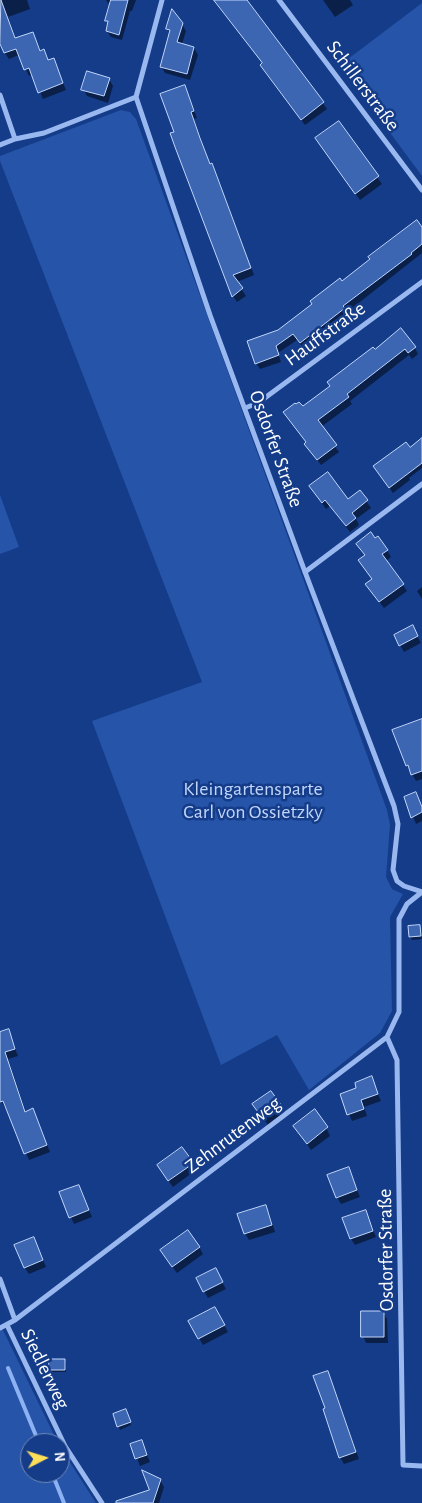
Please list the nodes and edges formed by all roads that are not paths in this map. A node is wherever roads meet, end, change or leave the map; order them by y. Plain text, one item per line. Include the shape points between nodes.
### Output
1 (162, 0) edge
2 (279, 0) edge
3 (0, 96) edge
4 (136, 97) junction
5 (15, 139) junction
6 (0, 145) edge
7 (422, 190) edge
8 (422, 282) edge
9 (245, 408) junction
10 (422, 484) edge
11 (305, 572) junction
12 (422, 892) edge
13 (387, 1037) junction
14 (0, 1279) edge
15 (15, 1320) junction
16 (7, 1325) junction
17 (0, 1328) edge
18 (422, 1466) edge
19 (102, 1503) edge

1 - 4 street
2 - 7 street, Schillerstraße
3 - 5 street
4 - 5 street via 44,133
4 - 9 street, Osdorfer Straße
5 - 6 street
8 - 9 street, Hauffstraße via 258,403
9 - 11 street, Osdorfer Straße
10 - 11 street
11 - 12 street, Osdorfer Straße via 394,806 398,824 394,870 397,881
12 - 13 street, Zehnrutenweg via 407,904 399,918 399,1012
13 - 15 street, Zehnrutenweg
13 - 18 street, Osdorfer Straße via 397,1060 403,1465
14 - 15 street, Siedlerweg
15 - 16 street, Zehnrutenweg
16 - 17 street, Zehnrutenweg
16 - 19 street, Siedlerweg via 65,1446

